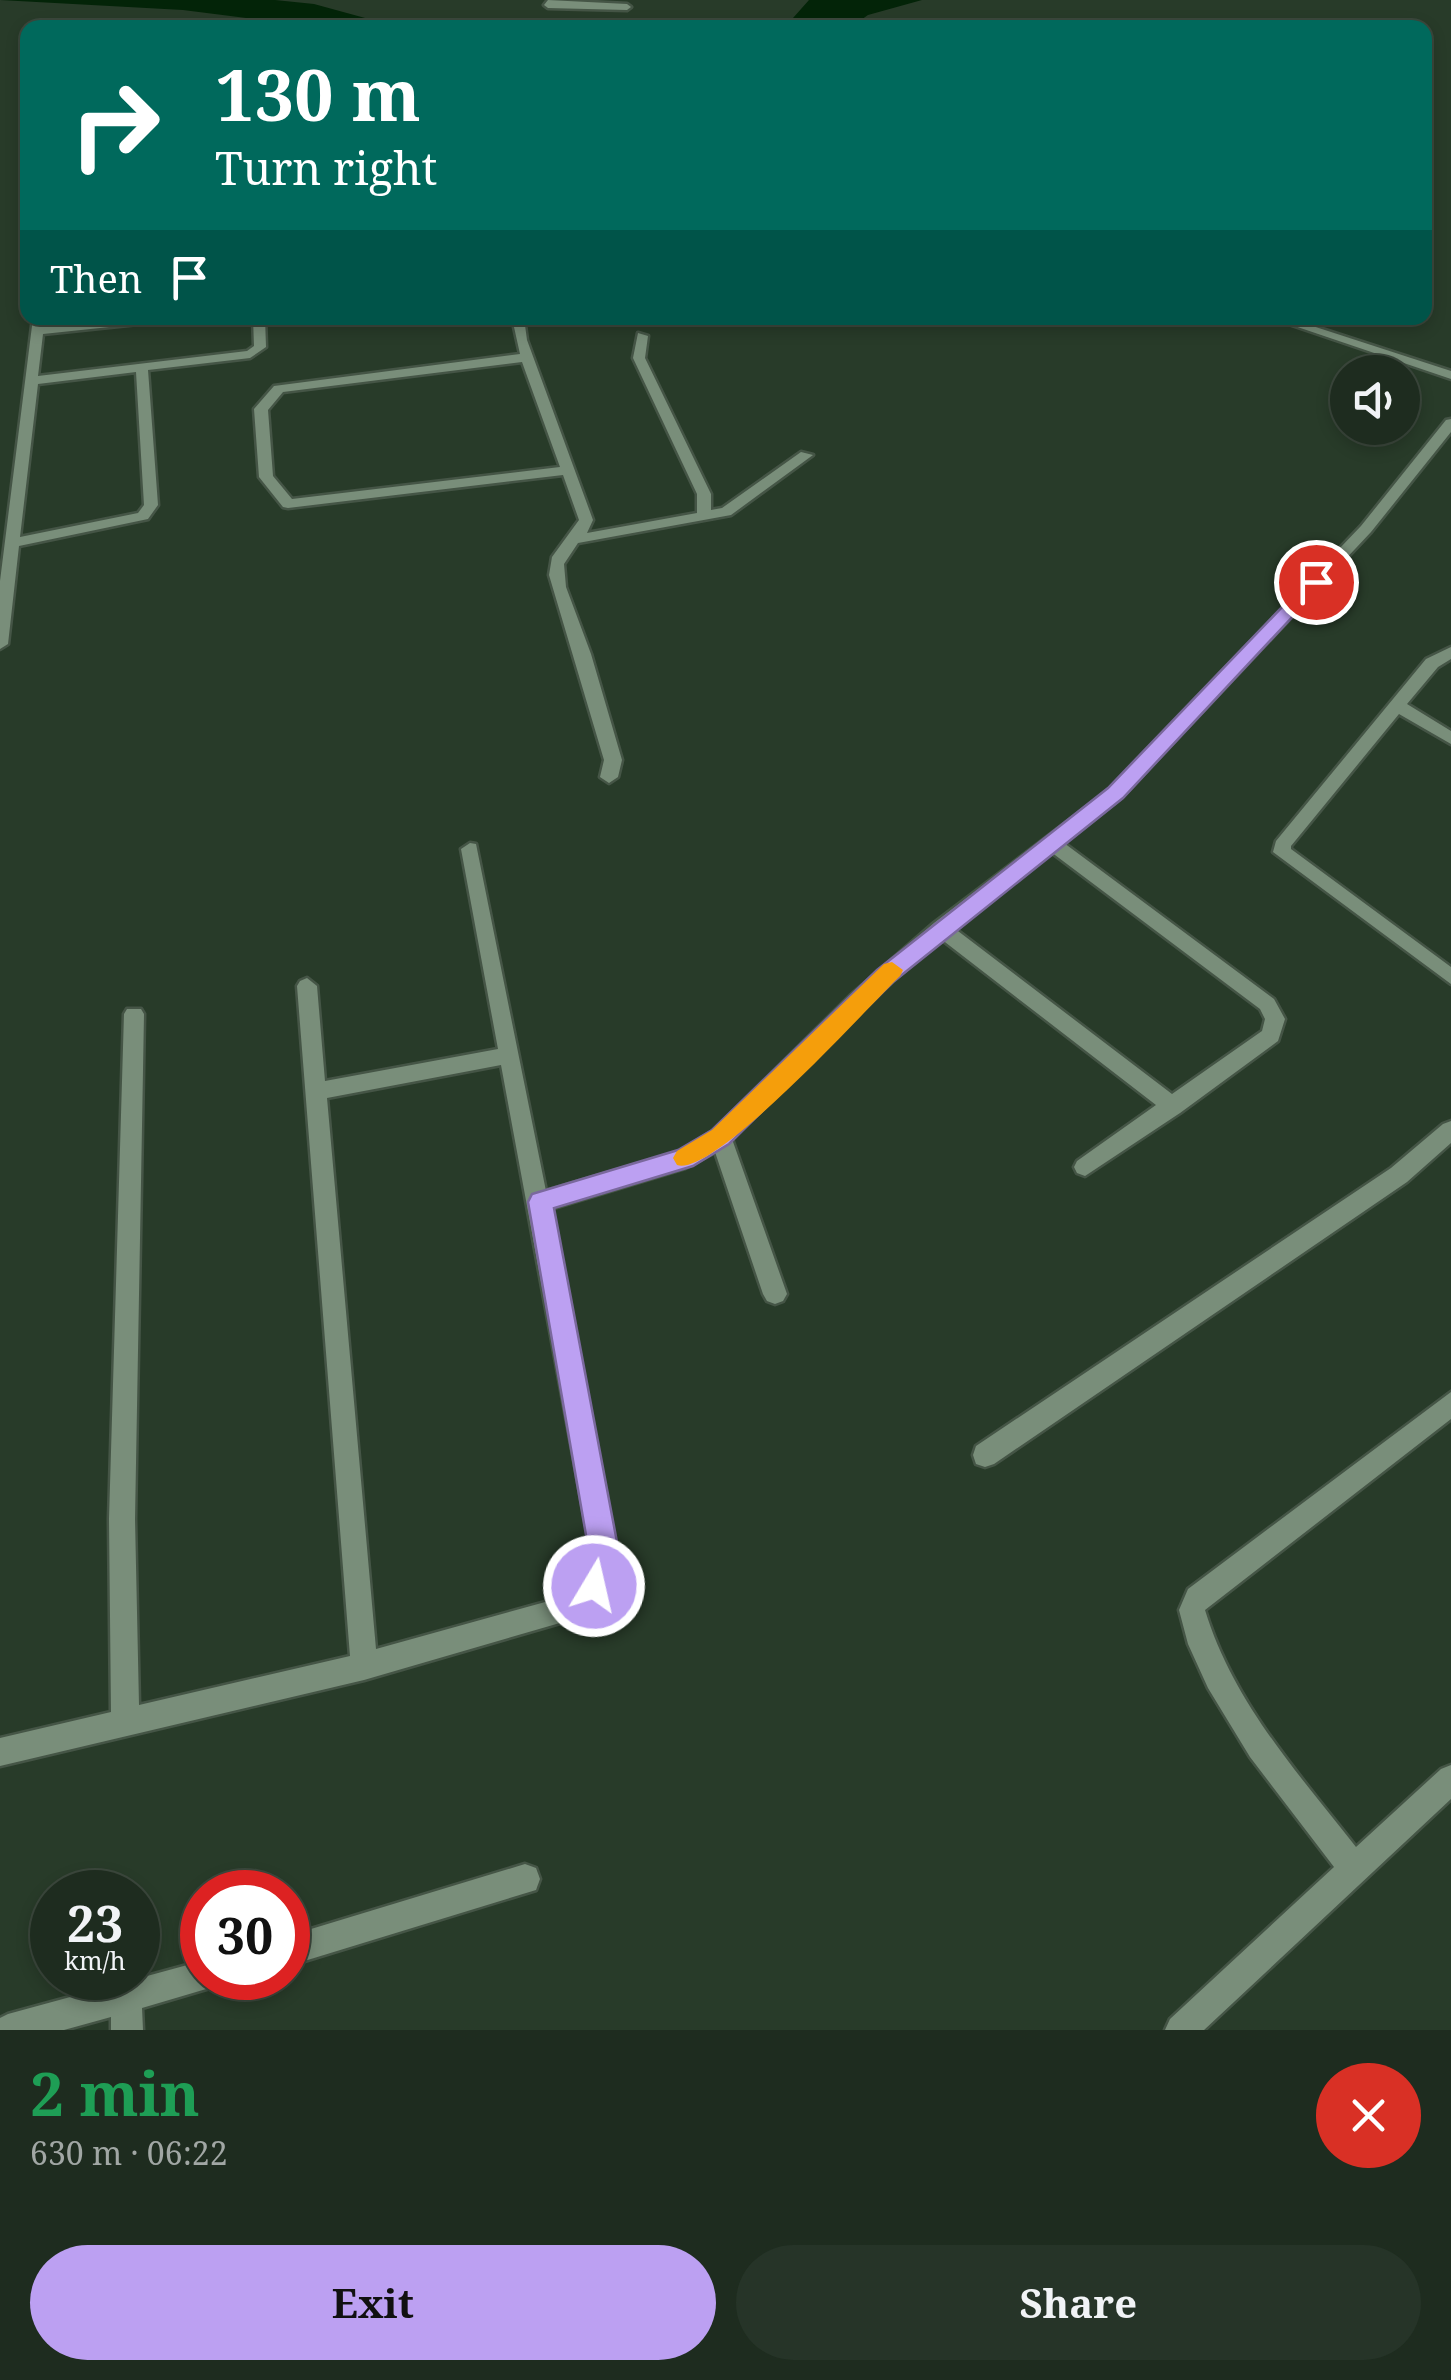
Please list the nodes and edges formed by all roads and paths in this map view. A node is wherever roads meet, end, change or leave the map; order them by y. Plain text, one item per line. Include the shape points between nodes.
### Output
1 (553, 0) edge
2 (628, 7) dead end
3 (38, 325) edge
4 (259, 325) edge
5 (520, 325) edge
6 (1298, 325) edge
7 (642, 336) dead end
8 (529, 357) junction
9 (142, 370) junction
10 (1451, 375) edge
11 (32, 381) junction
12 (1451, 423) edge
13 (806, 456) dead end
14 (567, 470) junction
15 (704, 517) junction
16 (576, 539) junction
17 (12, 543) junction
18 (0, 644) edge
19 (1451, 652) edge
20 (1398, 707) junction
21 (1451, 738) edge
22 (609, 777) dead end
23 (1050, 842) junction
24 (470, 849) dead end
25 (941, 928) junction
26 (1451, 977) edge
27 (306, 986) dead end
28 (134, 1014) dead end
29 (508, 1055) junction
30 (319, 1091) junction
31 (1172, 1107) junction
32 (1451, 1130) edge
33 (721, 1137) junction
34 (1085, 1167) dead end
35 (540, 1202) junction
36 (775, 1294) dead end
37 (1451, 1404) edge
38 (985, 1455) dead end
39 (364, 1666) junction
40 (125, 1722) junction
41 (0, 1752) edge
42 (1451, 1778) edge
43 (1355, 1870) junction
44 (525, 1879) dead end
45 (310, 1944) edge
46 (180, 1987) edge
47 (126, 2014) edge
48 (8, 2030) edge
49 (1181, 2030) edge

1 - 2 street via 548,4
3 - 11 street
4 - 9 street via 260,348 250,354
5 - 8 street
6 - 10 street
7 - 15 street via 639,358 704,494
8 - 14 street
8 - 14 street via 279,389 261,409 266,477 288,504
9 - 11 street
9 - 17 street via 151,505 143,516
11 - 17 street
12 - 23 street via 1366,529 1129,780
13 - 15 street via 734,509
14 - 16 street via 586,520
15 - 16 street
16 - 22 street via 560,552 556,567 613,760
17 - 18 street
19 - 20 street via 1432,663
20 - 21 street
20 - 26 street via 1282,852
23 - 25 street
23 - 31 street via 1267,1004 1274,1019 1271,1035
24 - 29 street
25 - 31 street
25 - 33 street
27 - 30 street
28 - 40 street via 122,1518
29 - 30 street
29 - 35 street
30 - 39 street
31 - 34 street
32 - 38 street via 1399,1175
33 - 35 street via 685,1158
33 - 36 street
35 - 39 street via 605,1558 594,1586 574,1607
37 - 43 street via 1197,1598 1192,1610 1240,1716
39 - 40 street
40 - 41 street
42 - 43 street
43 - 49 street
44 - 45 street
46 - 47 street
47 - 48 street

